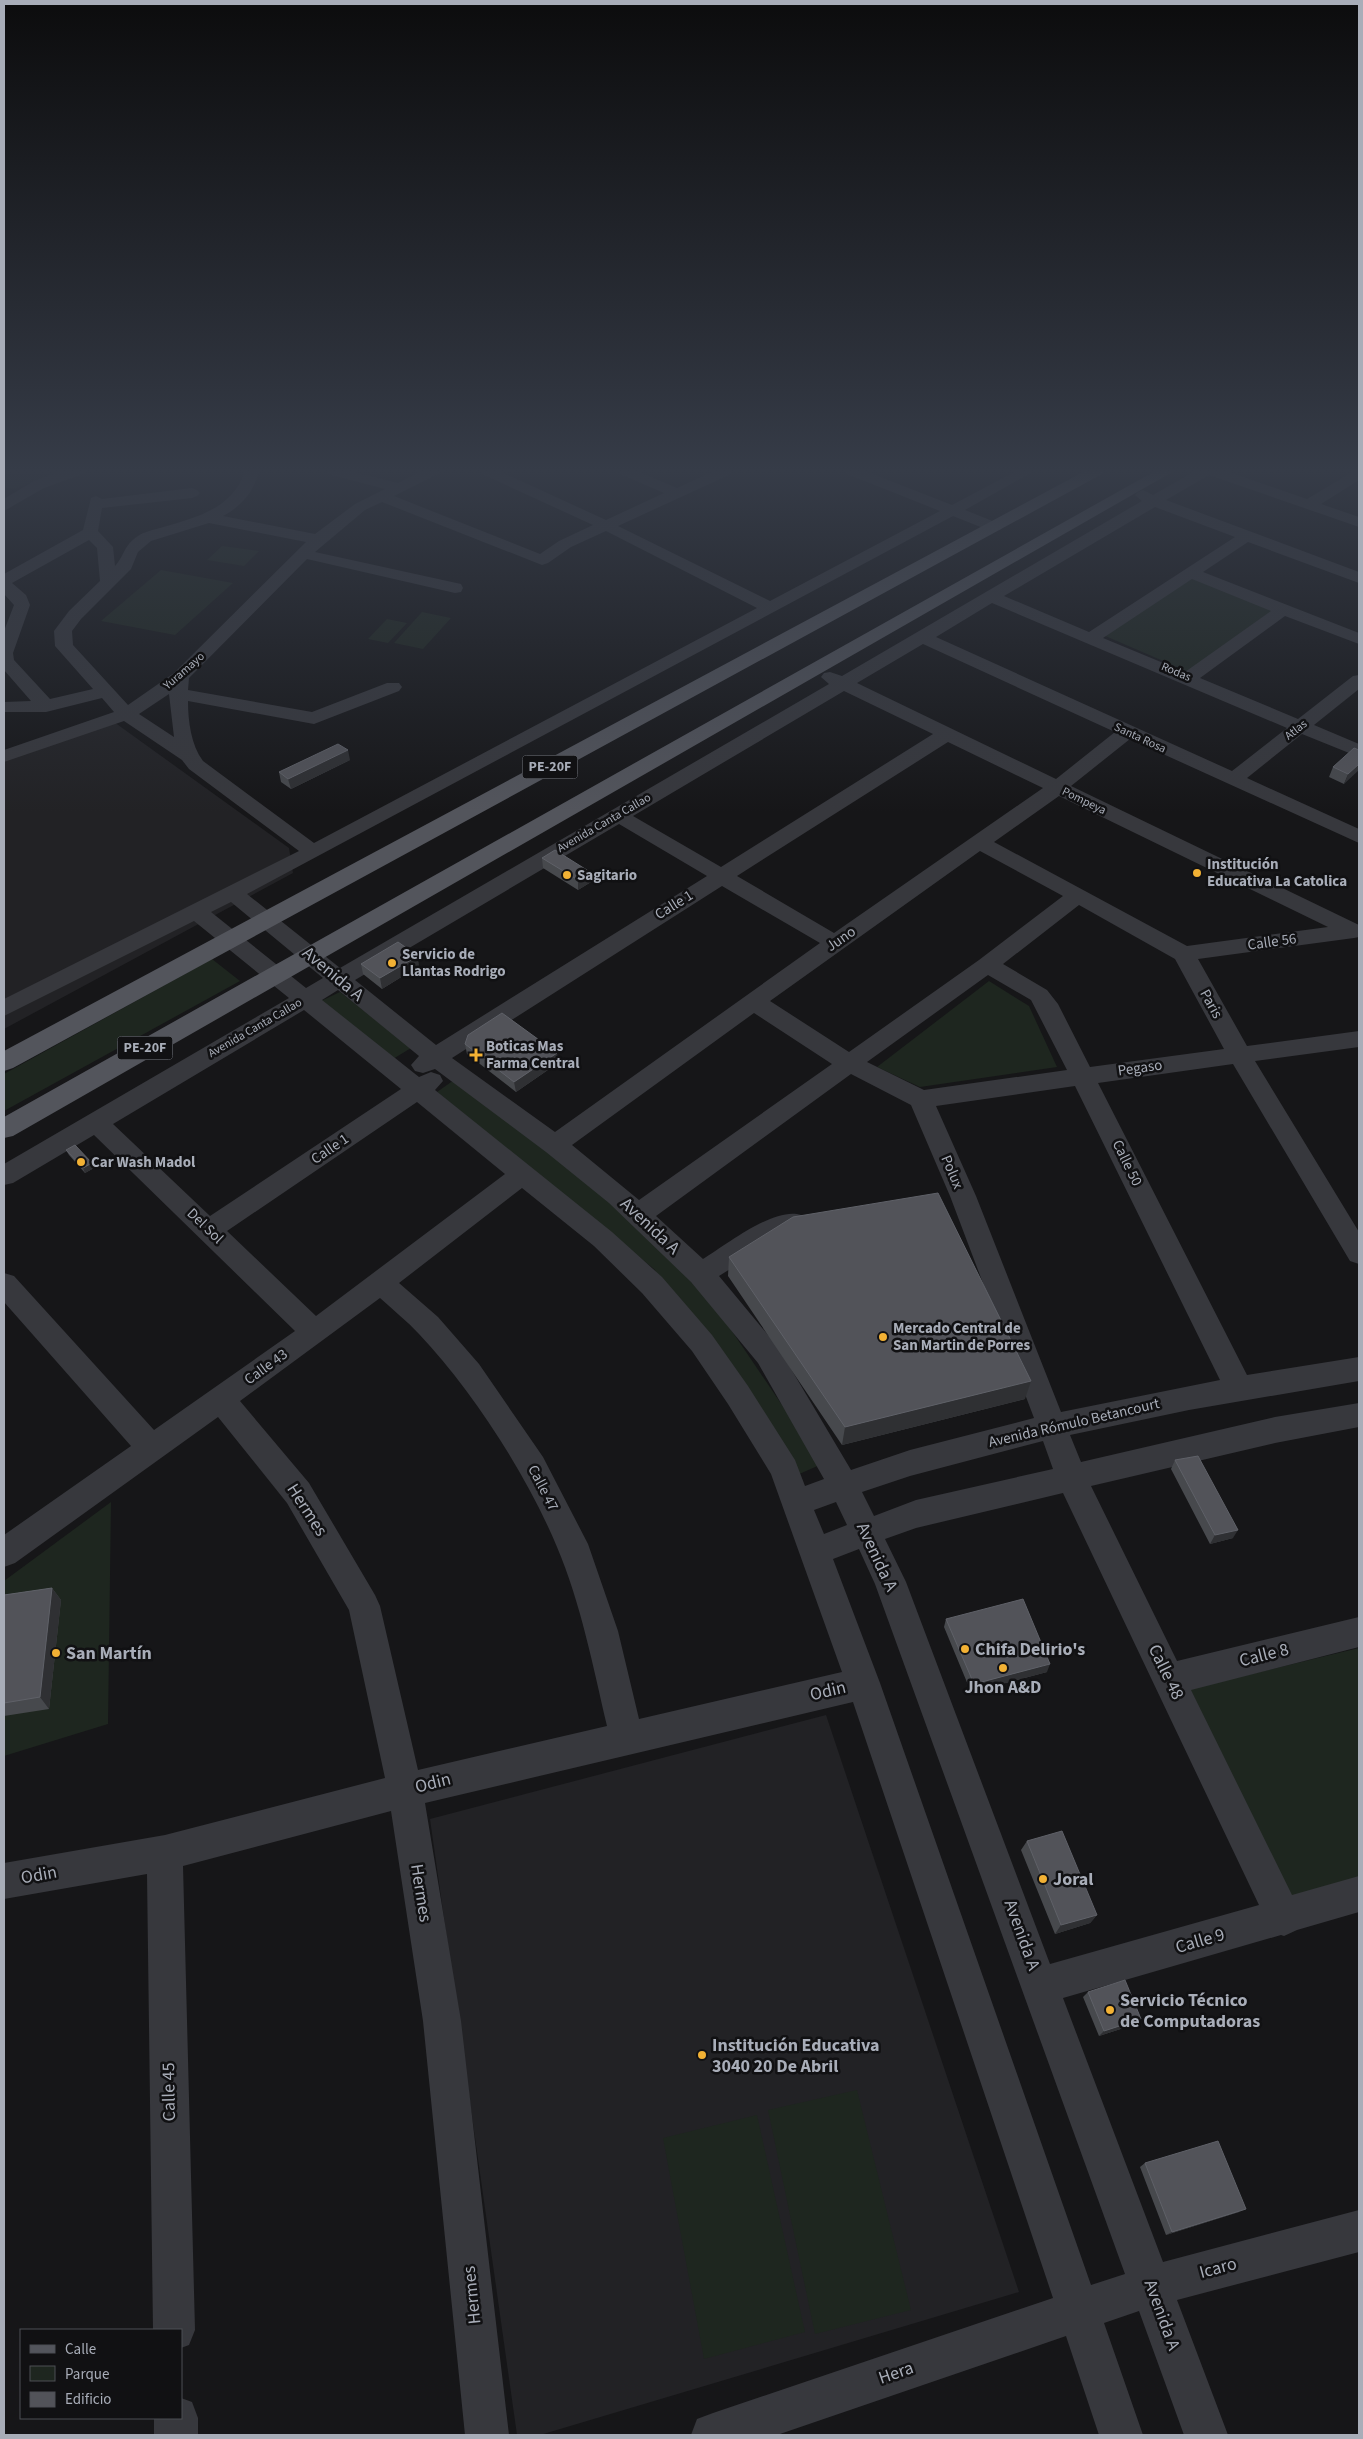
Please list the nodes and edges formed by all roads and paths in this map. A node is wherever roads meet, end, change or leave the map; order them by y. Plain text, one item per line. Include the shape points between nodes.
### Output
1 (4, 585) edge
2 (108, 585) edge
3 (275, 585) edge
4 (440, 585) edge
5 (724, 585) edge
6 (813, 585) edge
7 (887, 585) edge
8 (965, 585) edge
9 (1011, 585) edge
10 (1172, 585) edge
11 (1220, 585) edge
12 (454, 588) dead end
13 (991, 597) junction
14 (770, 608) junction
15 (1284, 610) junction
16 (922, 637) junction
17 (1092, 637) junction
18 (1359, 639) edge
19 (4, 654) edge
20 (815, 670) junction
21 (1188, 678) junction
22 (1359, 680) edge
23 (842, 683) junction
24 (179, 686) junction
25 (392, 687) dead end
26 (105, 692) junction
27 (46, 706) junction
28 (4, 707) edge
29 (126, 714) junction
30 (1302, 726) junction
31 (1127, 732) junction
32 (947, 734) junction
33 (1359, 751) edge
34 (4, 756) edge
35 (189, 756) junction
36 (1233, 780) junction
37 (1057, 788) junction
38 (618, 815) junction
39 (1359, 837) edge
40 (979, 842) junction
41 (313, 852) junction
42 (722, 875) junction
43 (234, 893) junction
44 (1077, 896) junction
45 (196, 911) junction
46 (268, 920) junction
47 (1356, 931) edge
48 (231, 940) junction
49 (835, 943) junction
50 (1184, 954) junction
51 (310, 955) junction
52 (986, 965) junction
53 (274, 975) junction
54 (339, 979) junction
55 (305, 998) junction
56 (754, 1002) junction
57 (4, 1008) edge
58 (1359, 1040) edge
59 (1239, 1054) junction
60 (4, 1062) edge
61 (443, 1062) junction
62 (848, 1063) junction
63 (1084, 1076) junction
64 (410, 1084) junction
65 (920, 1099) junction
66 (95, 1121) junction
67 (4, 1129) edge
68 (555, 1145) junction
69 (523, 1174) junction
70 (4, 1176) edge
71 (963, 1196) junction
72 (934, 1200) edge
73 (639, 1214) junction
74 (811, 1217) edge
75 (209, 1230) junction
76 (1359, 1254) edge
77 (701, 1274) junction
78 (380, 1282) junction
79 (4, 1284) edge
80 (315, 1332) junction
81 (1359, 1369) edge
82 (1238, 1387) junction
83 (220, 1399) junction
84 (1359, 1414) edge
85 (1051, 1426) junction
86 (151, 1448) junction
87 (1072, 1479) junction
88 (844, 1486) junction
89 (795, 1502) junction
90 (866, 1533) junction
91 (814, 1552) junction
92 (4, 1553) edge
93 (1359, 1632) edge
94 (1169, 1678) junction
95 (863, 1683) junction
96 (626, 1737) junction
97 (405, 1790) junction
98 (165, 1853) junction
99 (4, 1881) edge
100 (1359, 1894) edge
101 (1284, 1918) junction
102 (1041, 1986) junction
103 (1359, 2231) edge
104 (1151, 2286) junction
105 (1079, 2310) junction
106 (174, 2329) edge
107 (176, 2419) edge
108 (176, 2435) edge
109 (487, 2435) edge
110 (713, 2435) edge
111 (1121, 2435) edge
112 (1206, 2435) edge

1 - 19 street via 20,599 22,605
2 - 26 street via 75,615 63,631 64,646
3 - 24 street, Yuramayo
4 - 12 street
5 - 14 street
6 - 14 street
7 - 46 main road, PE-20F
8 - 20 main road, Avenida Canta Callao / PE-20F
9 - 13 street, Avenida Canta Callao
10 - 17 street
11 - 15 street
13 - 16 street, Avenida Canta Callao
13 - 17 street, Rodas
14 - 41 street
15 - 18 street
15 - 21 street
16 - 23 street, Avenida Canta Callao
16 - 31 street, Santa Rosa
17 - 21 street, Rodas
19 - 27 street via 5,661
20 - 23 street, Pompeya
20 - 51 main road, Avenida Canta Callao / PE-20F
21 - 30 street, Rodas
22 - 30 street, Atlas
23 - 32 street, Pompeya
23 - 38 street, Avenida Canta Callao
24 - 25 street via 314,718
24 - 29 street, Yuramayo
24 - 35 street via 180,730
26 - 27 street
26 - 29 street
27 - 28 street
29 - 34 street, Yuramayo
29 - 35 street
30 - 33 street, Rodas
30 - 36 street, Atlas
31 - 36 street, Santa Rosa
31 - 37 street, Juno
32 - 37 street, Pompeya
32 - 42 street, Calle 1
35 - 41 street via 196,765
36 - 39 street, Santa Rosa
37 - 40 street, Juno
37 - 47 street, Pompeya
38 - 42 street
38 - 54 street, Avenida Canta Callao
40 - 44 street
40 - 49 street, Juno
41 - 43 street
42 - 49 street
42 - 61 street, Calle 1
43 - 45 street
43 - 46 street, Avenida A
44 - 50 street
44 - 52 street
45 - 48 street
45 - 57 street
46 - 48 main road, PE-20F
46 - 51 street, Avenida A
47 - 50 street, Calle 56
48 - 53 street
48 - 60 main road, PE-20F
49 - 56 street, Juno
50 - 59 street, Paris
51 - 53 main road, Avenida Canta Callao / PE-20F
51 - 54 street, Avenida A
52 - 62 street
52 - 63 street, Calle 50 via 1042,1000
53 - 55 street
53 - 67 main road, Avenida Canta Callao / PE-20F
54 - 55 street, Avenida Canta Callao
54 - 61 street, Avenida A
55 - 64 street
55 - 66 street, Avenida Canta Callao
56 - 62 street
56 - 68 street, Juno
58 - 59 street, Pegaso
59 - 63 street, Pegaso
59 - 76 street, Paris
61 - 64 street, Calle 1
61 - 68 street, Avenida A
62 - 65 street
62 - 73 street
63 - 65 street, Pegaso
63 - 82 street, Calle 50
64 - 69 street
64 - 75 street, Calle 1
65 - 71 street, Polux
66 - 70 street, Avenida Canta Callao
66 - 75 street, Del Sol
68 - 73 street, Avenida A
69 - 78 street, Calle 43
69 - 89 street via 645,1278 702,1343 784,1469
71 - 72 street
71 - 85 street, Polux
73 - 77 street, Avenida A
74 - 77 street via 777,1227
75 - 80 street, Del Sol
77 - 88 street, Avenida A via 768,1355
78 - 80 street, Calle 43
78 - 96 street, Calle 47 via 428,1325 469,1372 532,1466 572,1544 602,1631
79 - 86 street
80 - 83 street, Calle 43
81 - 82 street, Avenida Rómulo Betancourt
82 - 85 street, Avenida Rómulo Betancourt
83 - 86 street, Calle 43
83 - 97 street, Hermes via 298,1493 364,1606
84 - 87 street via 1275,1430
85 - 87 street, Calle 48
85 - 88 street, Avenida Rómulo Betancourt via 910,1463
86 - 92 street, Calle 43
87 - 90 street via 916,1514
87 - 94 street, Calle 48
88 - 89 street, Avenida Rómulo Betancourt
88 - 90 street, Avenida A
89 - 91 street
90 - 91 street
90 - 102 street, Avenida A via 890,1582
91 - 95 street
93 - 94 street, Calle 8
94 - 101 street, Calle 48
95 - 96 street, Odin
95 - 105 street
96 - 97 street, Odin
97 - 98 street, Odin
97 - 109 street, Hermes via 442,2021
98 - 99 street, Odin
98 - 106 street, Calle 45
100 - 101 street, Calle 9
101 - 102 street, Calle 9
102 - 104 street, Avenida A
103 - 104 street, Icaro
104 - 105 street, Icaro
104 - 112 street, Avenida A
105 - 110 street, Hera
105 - 111 street
107 - 108 street

